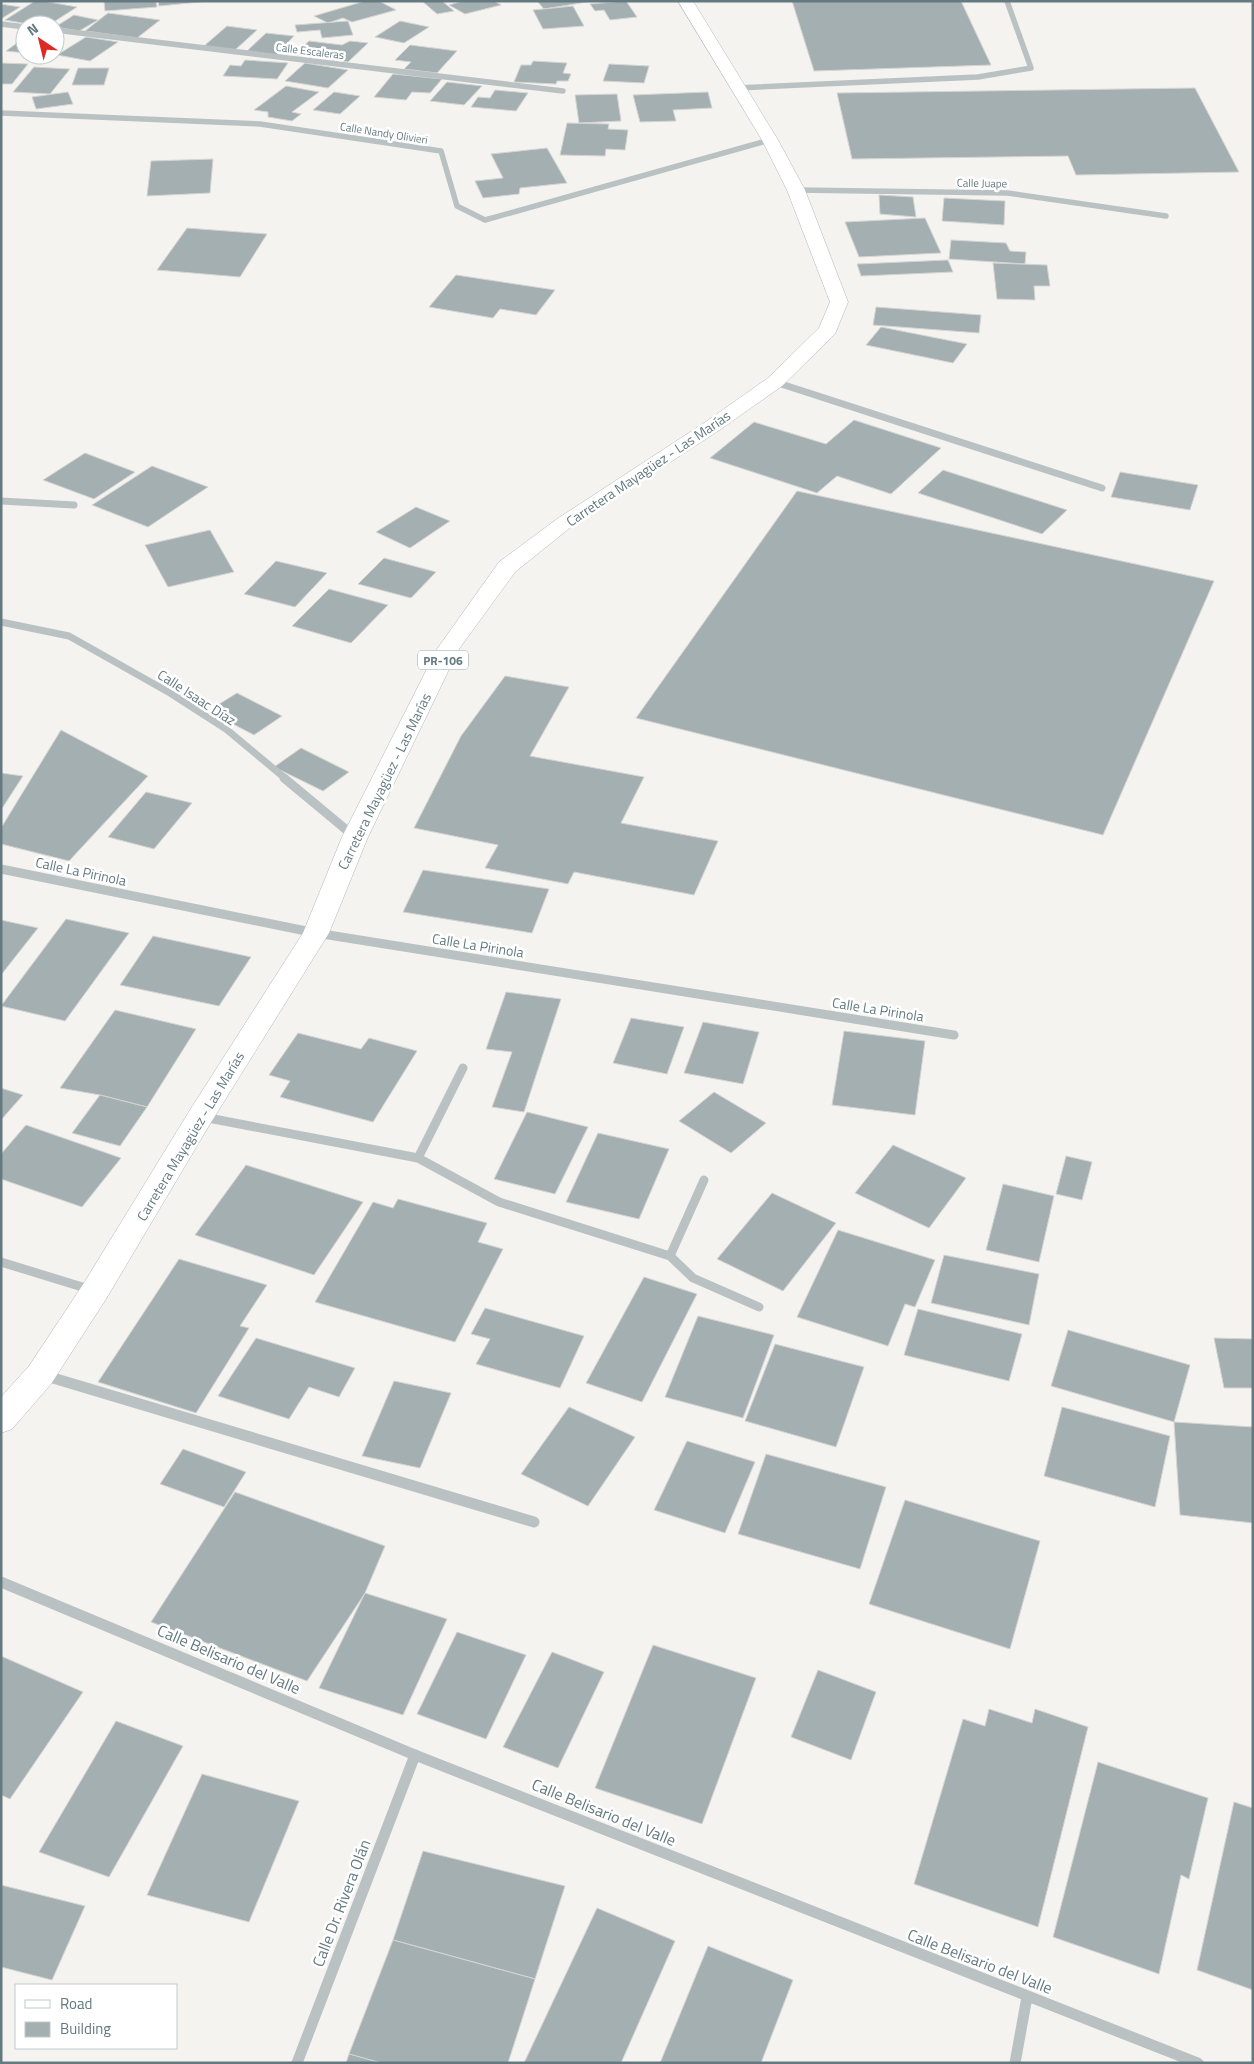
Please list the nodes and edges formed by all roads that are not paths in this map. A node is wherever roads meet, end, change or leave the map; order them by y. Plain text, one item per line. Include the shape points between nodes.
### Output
1 (685, 1) edge
2 (1008, 1) edge
3 (1, 24) edge
4 (15, 26) edge
5 (65, 31) edge
6 (737, 88) junction
7 (563, 91) dead end
8 (1, 113) edge
9 (770, 140) junction
10 (796, 190) junction
11 (1166, 216) dead end
12 (775, 382) junction
13 (1102, 488) dead end
14 (1, 501) edge
15 (74, 505) dead end
16 (1, 622) edge
17 (354, 837) junction
18 (1, 869) edge
19 (316, 933) junction
20 (954, 1035) dead end
21 (464, 1068) dead end
22 (200, 1117) junction
23 (418, 1158) junction
24 (704, 1180) dead end
25 (670, 1256) junction
26 (1, 1262) edge
27 (95, 1291) junction
28 (759, 1307) dead end
29 (40, 1375) junction
30 (1, 1420) edge
31 (534, 1522) dead end
32 (1, 1582) edge
33 (415, 1755) junction
34 (1027, 1997) junction
35 (297, 2063) edge
36 (1015, 2063) edge
37 (1198, 2063) edge

1 - 6 main road, Carretera Mayagüez - Las Marías / PR-106
2 - 6 street via 1031,68 978,77
3 - 4 street
5 - 7 street, Calle Escaleras
6 - 9 main road, Carretera Mayagüez - Las Marías / PR-106
8 - 9 street, Calle Nandy Olivieri via 260,124 442,152 457,206 486,220
9 - 10 main road, Carretera Mayagüez - Las Marías / PR-106
10 - 11 street, Calle Juape via 1007,193
10 - 12 main road, Carretera Mayagüez - Las Marías / PR-106 via 838,302 828,330
12 - 13 street
12 - 17 main road, Carretera Mayagüez - Las Marías / PR-106 via 564,523 507,567 448,649
14 - 15 street
16 - 17 street, Calle Isaac Díaz via 69,636 170,694 226,729
17 - 19 main road, Carretera Mayagüez - Las Marías / PR-106
18 - 19 street, Calle La Pirinola
19 - 20 street, Calle La Pirinola
19 - 22 main road, Carretera Mayagüez - Las Marías / PR-106
21 - 23 street
22 - 23 street
22 - 27 main road, Carretera Mayagüez - Las Marías / PR-106
23 - 25 street via 499,1202
24 - 25 street
25 - 28 street via 692,1278
26 - 27 street
27 - 29 main road, Carretera Mayagüez - Las Marías / PR-106
29 - 30 main road, Carretera Mayagüez - Las Marías / PR-106
29 - 31 street
32 - 33 street, Calle Belisario del Valle
33 - 34 street, Calle Belisario del Valle
33 - 35 street, Calle Dr. Rivera Olán
34 - 36 street
34 - 37 street, Calle Belisario del Valle

